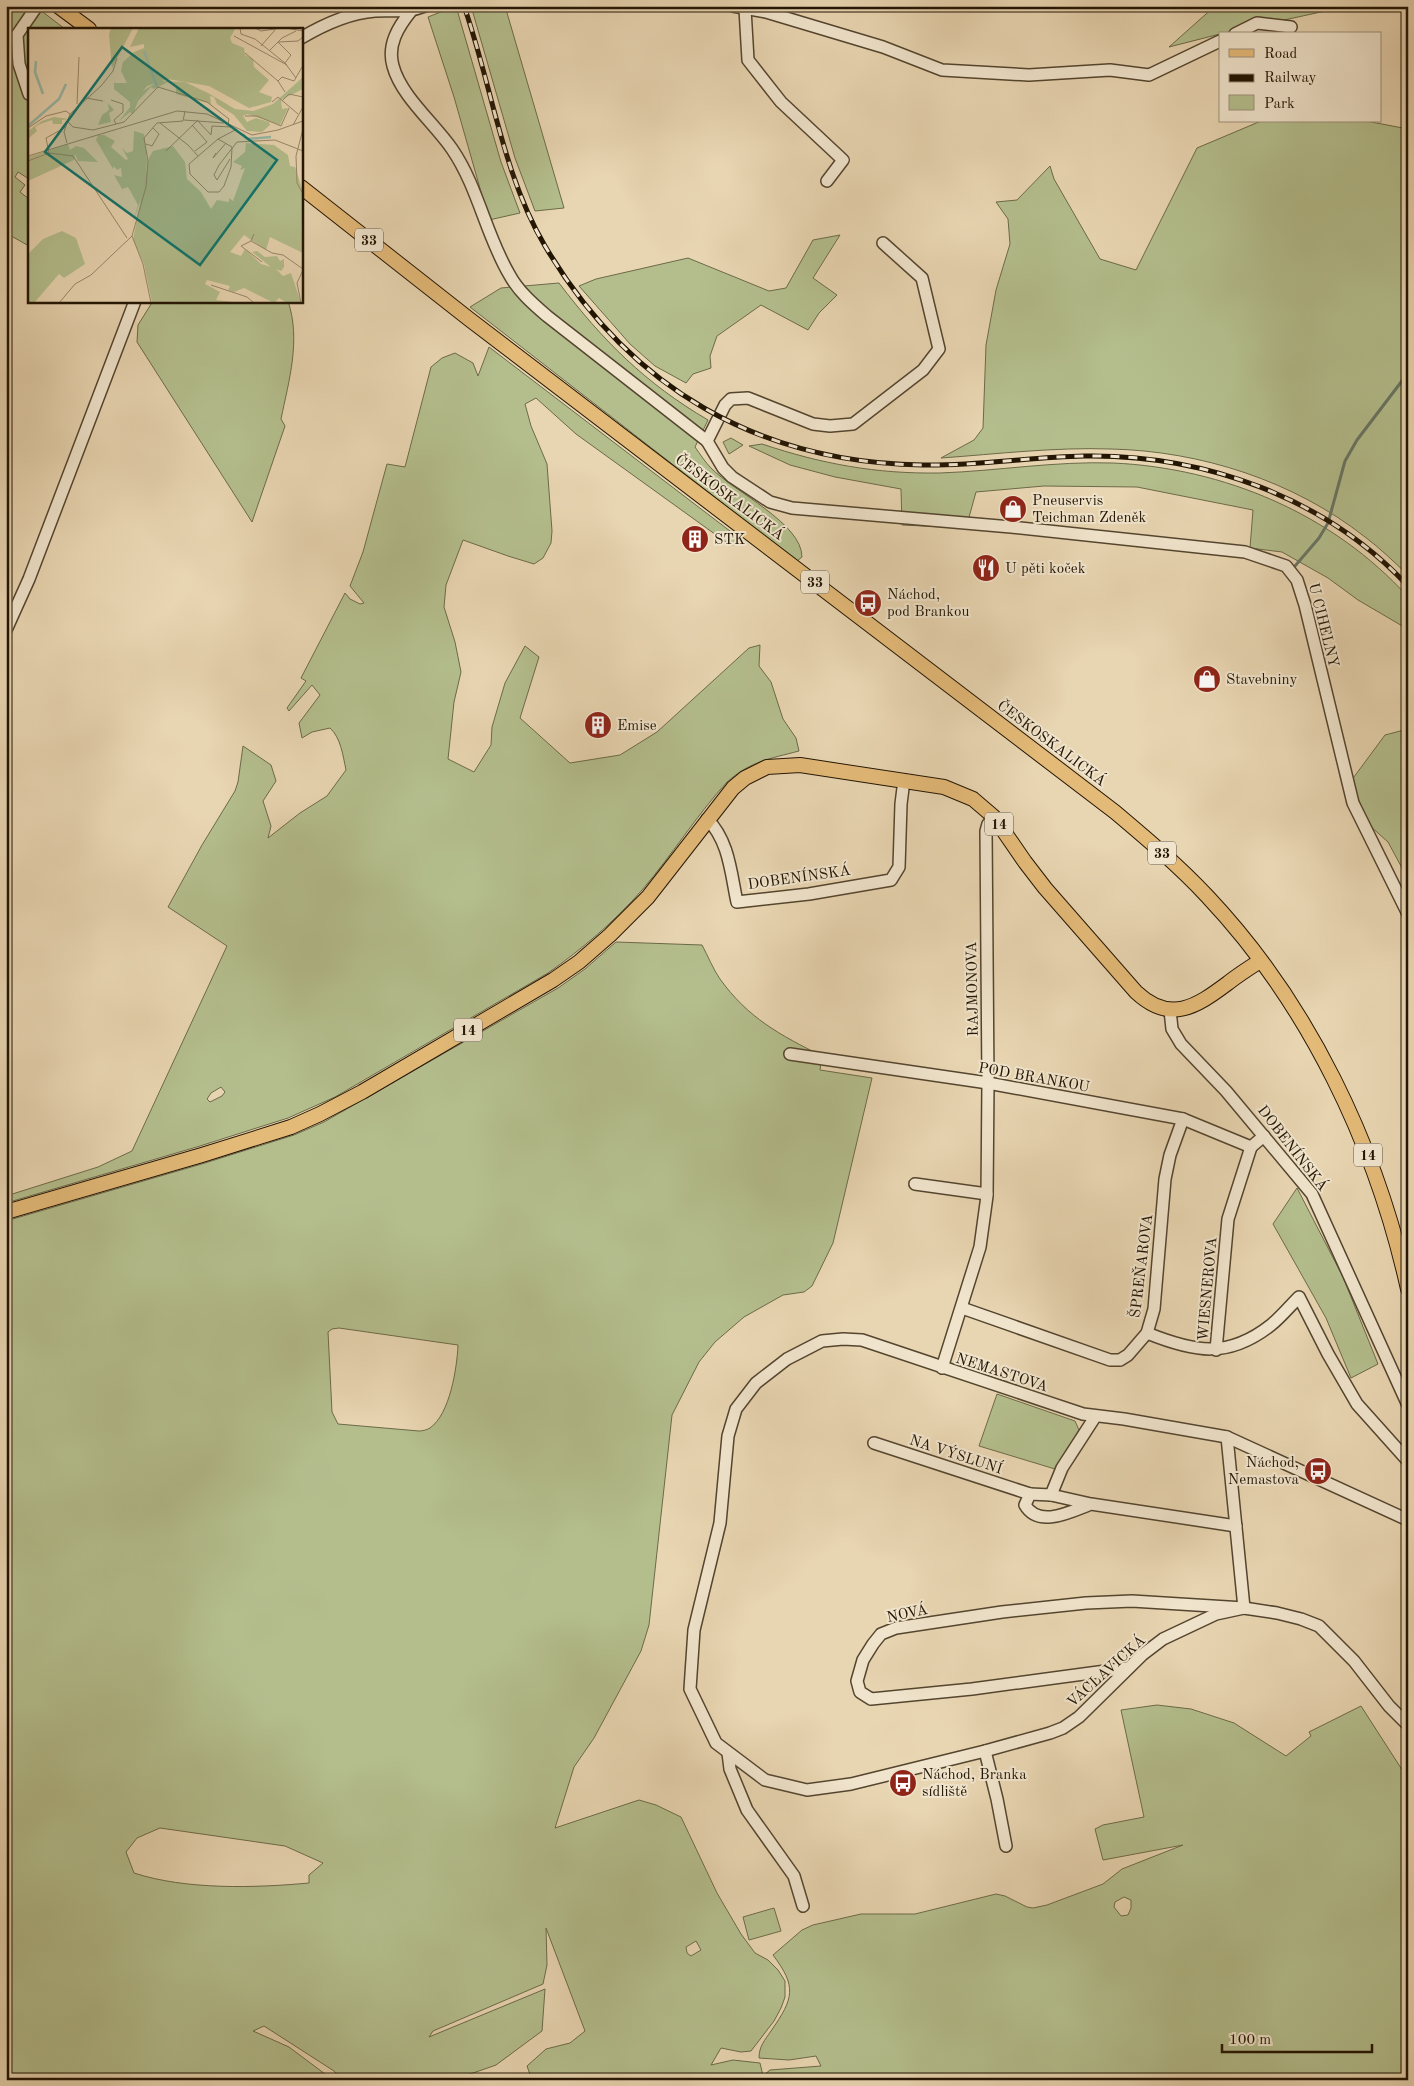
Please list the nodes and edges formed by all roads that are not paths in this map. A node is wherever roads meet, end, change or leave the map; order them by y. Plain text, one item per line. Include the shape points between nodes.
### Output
1 (37, 6) edge
2 (58, 6) edge
3 (419, 8) edge
4 (739, 8) edge
5 (352, 10) edge
6 (1291, 27) dead end
7 (88, 28) edge
8 (1239, 32) edge
9 (12, 35) edge
10 (302, 38) edge
11 (1219, 41) edge
12 (28, 91) edge
13 (827, 181) dead end
14 (302, 188) edge
15 (883, 243) dead end
16 (135, 302) edge
17 (707, 441) junction
18 (6, 630) edge
19 (904, 780) junction
20 (994, 817) junction
21 (708, 819) junction
22 (1408, 914) edge
23 (1260, 961) junction
24 (1170, 1010) junction
25 (790, 1054) dead end
26 (988, 1083) junction
27 (1182, 1119) junction
28 (1264, 1136) junction
29 (1251, 1147) junction
30 (915, 1184) dead end
31 (987, 1194) junction
32 (6, 1212) edge
33 (1408, 1289) edge
34 (962, 1308) junction
35 (1147, 1333) junction
36 (1216, 1350) junction
37 (942, 1368) junction
38 (1407, 1403) edge
39 (1095, 1417) junction
40 (1228, 1438) junction
41 (874, 1443) dead end
42 (1408, 1461) edge
43 (1030, 1494) junction
44 (1051, 1495) junction
45 (1090, 1504) junction
46 (1408, 1520) edge
47 (1236, 1526) junction
48 (715, 1548) joint
49 (1244, 1608) junction
50 (1128, 1668) junction
51 (1408, 1725) edge
52 (985, 1751) junction
53 (728, 1753) junction
54 (1006, 1846) dead end
55 (803, 1906) dead end

1 - 9 street
2 - 7 main road
3 - 5 street
3 - 17 street via 401,24 392,47 392,64 397,80 459,160 510,276 528,298 585,348
4 - 11 street via 766,12 883,47 942,70 1029,75 1110,70 1149,75
4 - 13 street via 748,60 781,102 843,160
5 - 10 street
6 - 8 street via 1257,23
9 - 12 street
14 - 23 main road, ČESKOSKALICKÁ / 33 via 514,354 1115,812 1208,897
15 - 17 street via 922,278 939,349 922,370 853,424 813,424 748,398 731,399
16 - 18 street via 29,579
17 - 22 street, U CIHELNY via 732,477 770,502 792,508 1245,552 1286,566 1297,580 1305,605 1353,803
19 - 20 main road, 14 via 963,793
19 - 21 main road, 14 via 813,766 779,765 745,778
19 - 21 street, DOBENÍNSKÁ via 899,867 891,880 737,902 724,844
20 - 24 main road, 14 via 1044,888 1136,992 1152,1005
20 - 26 street, RAJMONOVA via 986,831
21 - 32 main road, 14 via 648,897 579,962 347,1100 291,1127
23 - 24 main road via 1200,1003
23 - 33 main road, ČESKOSKALICKÁ / 14 via 1321,1055 1358,1131 1391,1220
24 - 28 street, DOBENÍNSKÁ via 1172,1029 1181,1044
25 - 26 street, POD BRANKOU
26 - 27 street, POD BRANKOU
26 - 31 street, RAJMONOVA
27 - 29 street, POD BRANKOU
27 - 35 street, ŠPREŇAROVA via 1165,1179 1154,1308
28 - 29 street
28 - 38 street, DOBENÍNSKÁ via 1312,1194
29 - 36 street, WIESNEROVA via 1228,1219
30 - 31 street
31 - 34 street, RAJMONOVA via 980,1247
34 - 35 street, ŠPREŇAROVA via 1110,1360 1120,1360 1128,1355
34 - 37 street, RAJMONOVA
35 - 36 street via 1178,1345
36 - 42 street, WIESNEROVA via 1242,1342 1271,1325 1299,1297 1357,1404
37 - 39 street, NEMASTOVA
37 - 48 street, NEMASTOVA via 862,1340 843,1339 822,1341 787,1359 756,1383 736,1409 728,1436
39 - 40 street, NEMASTOVA via 1124,1418
39 - 44 street via 1062,1468
40 - 46 street, NEMASTOVA
40 - 47 street
41 - 43 street, NA VÝSLUNÍ
43 - 44 street, NA VÝSLUNÍ
43 - 45 street, NA VÝSLUNÍ via 1026,1506 1029,1512 1045,1518
44 - 45 street, NA VÝSLUNÍ
45 - 47 street, NA VÝSLUNÍ
47 - 49 street
48 - 53 street, VÁCLAVICKÁ via 694,1630 690,1690 716,1742
49 - 50 street, VÁCLAVICKÁ via 1216,1614 1164,1639
49 - 50 street, NOVÁ via 1086,1603 896,1628 881,1634 873,1644 863,1660 857,1681 860,1692 871,1699
49 - 51 street, NOVÁ via 1302,1619 1319,1626 1354,1661
50 - 52 street, VÁCLAVICKÁ via 1079,1717 1063,1728
52 - 53 street, VÁCLAVICKÁ via 851,1784 807,1790 766,1780
52 - 54 street
53 - 55 street, VÁCLAVICKÁ via 730,1769 748,1810 794,1876

